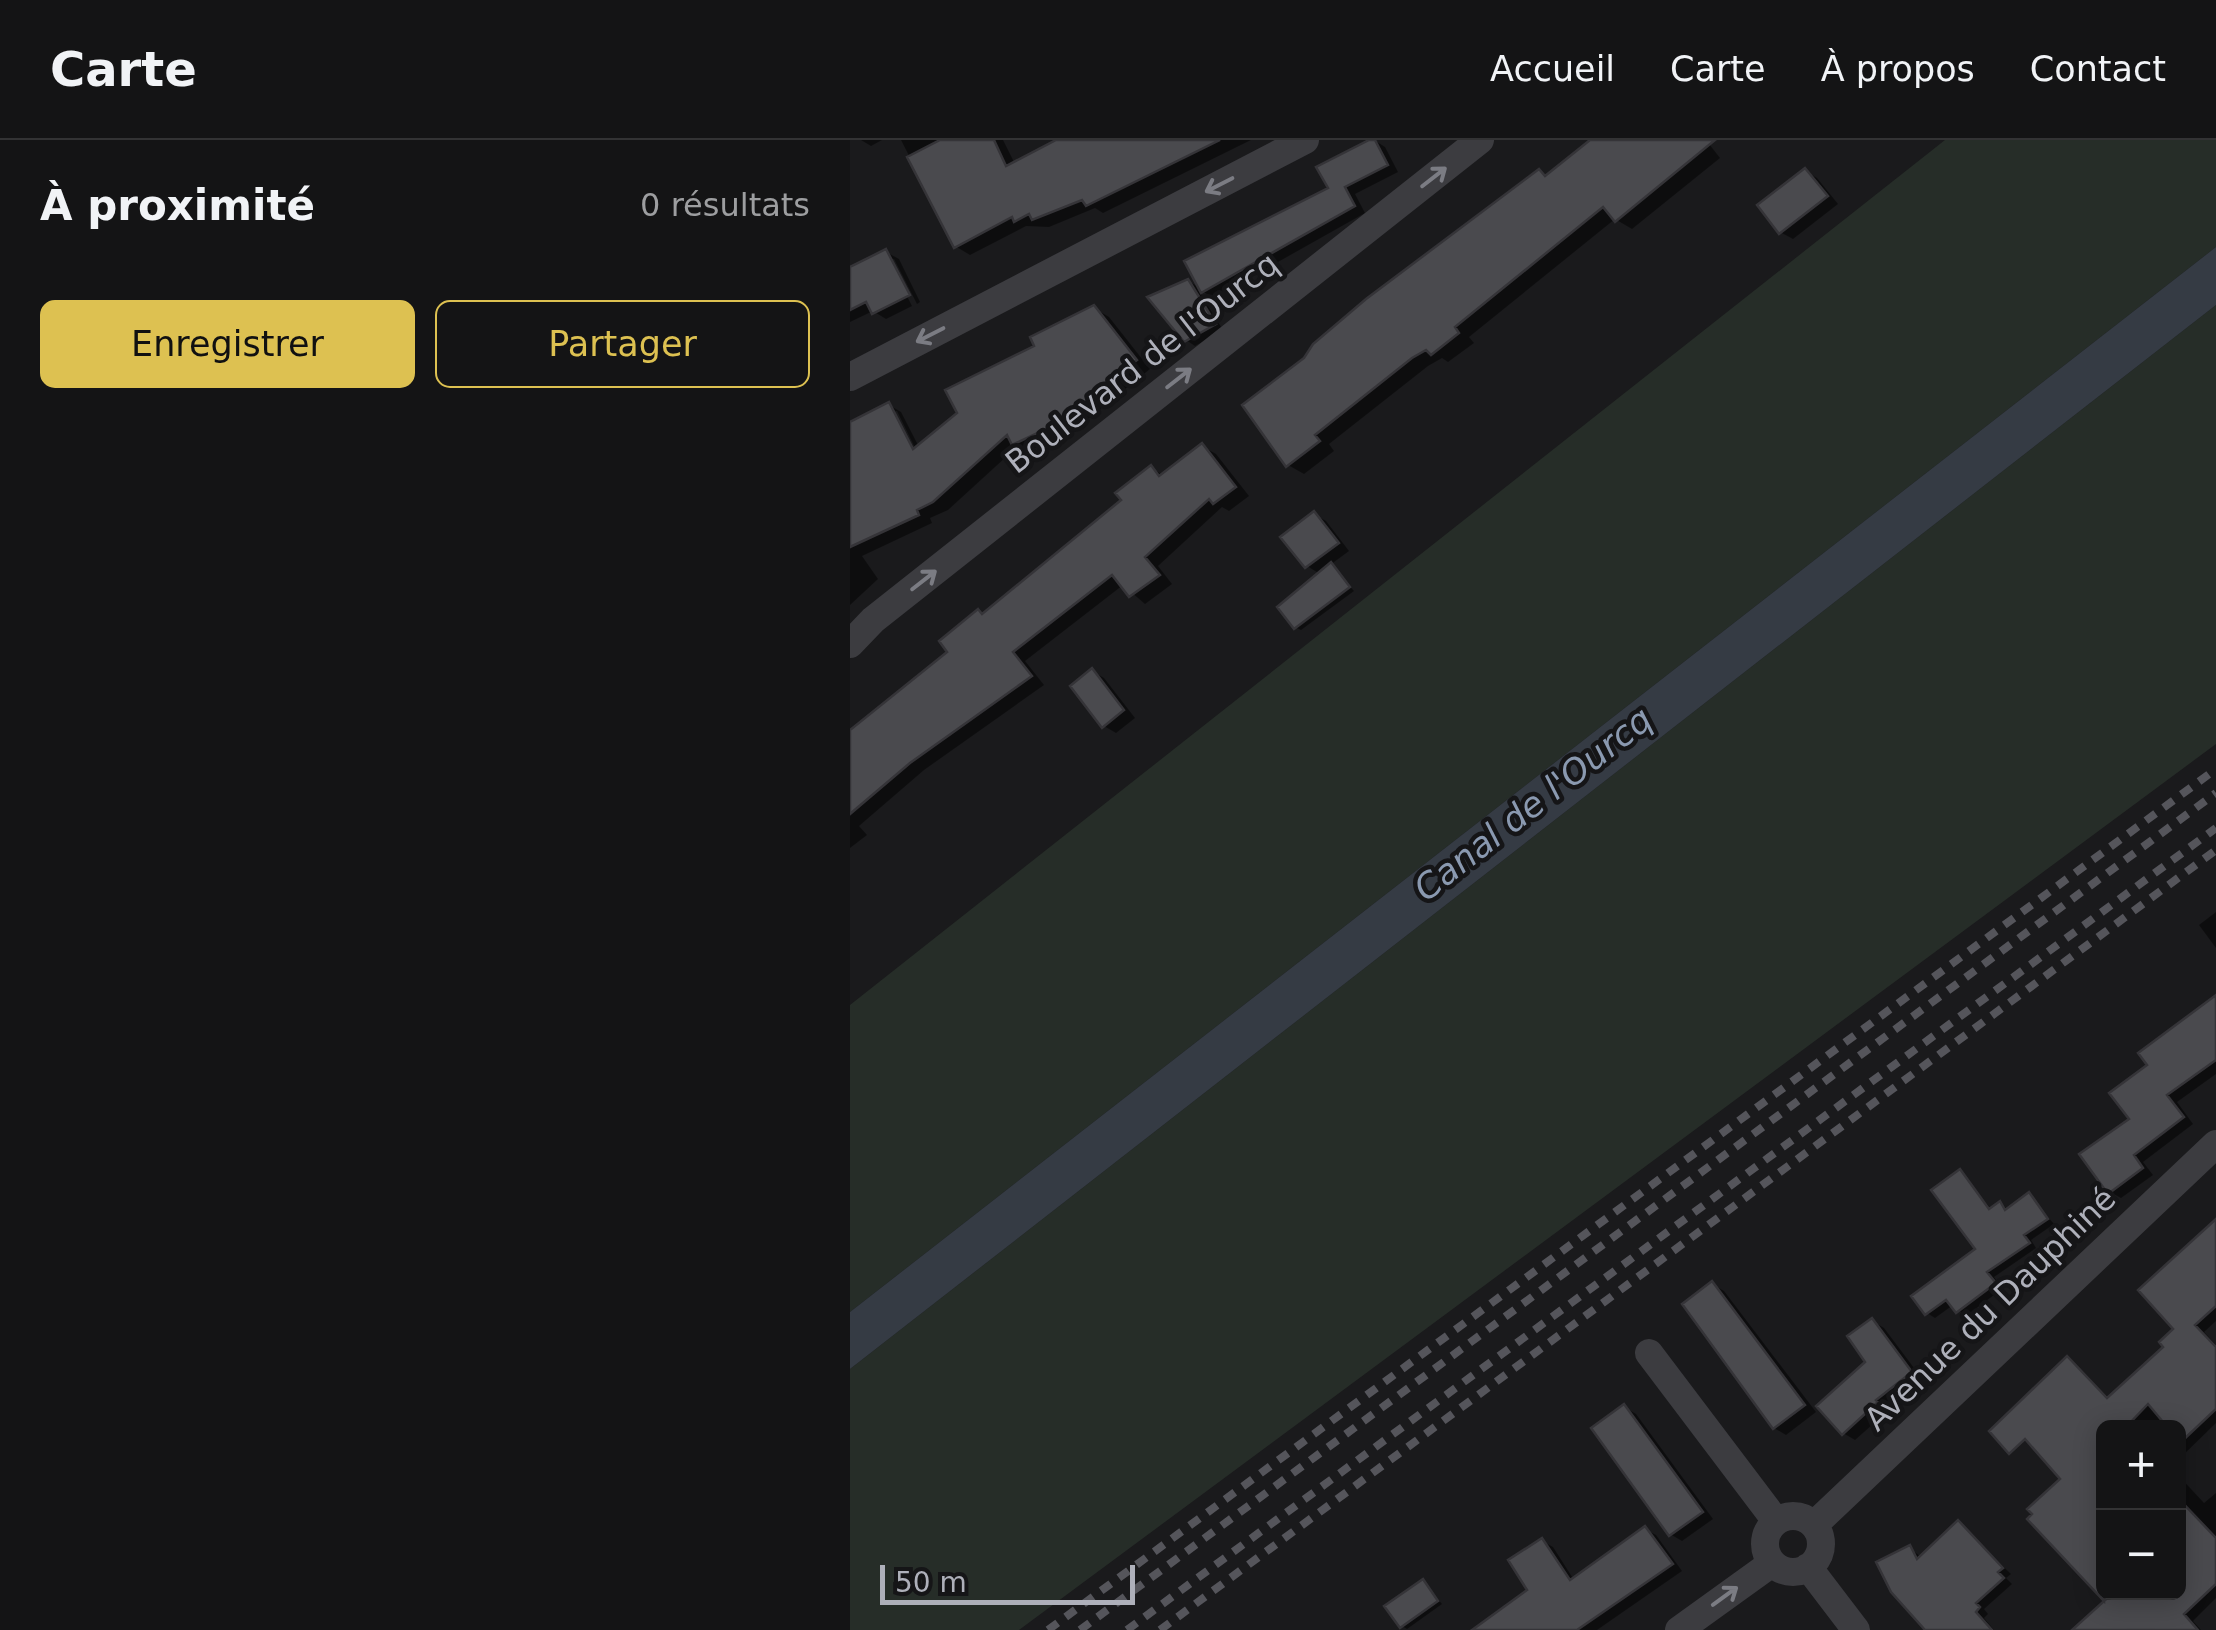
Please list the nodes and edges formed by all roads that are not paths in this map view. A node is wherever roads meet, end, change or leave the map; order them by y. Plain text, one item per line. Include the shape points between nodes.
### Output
1 (1305, 140) edge
2 (1480, 140) edge
3 (850, 376) edge
4 (850, 644) edge
5 (2216, 1144) edge
6 (1649, 1353) dead end
7 (1776, 1521) junction
8 (1814, 1525) junction
9 (1772, 1563) junction
10 (1808, 1567) junction
11 (1679, 1630) edge
12 (1856, 1630) edge

1 -> 3 street
4 -> 2 street, Boulevard de l'Ourcq
5 - 8 street, Avenue du Dauphiné
6 - 7 street
7 - 8 street via 1800,1516
7 - 9 street via 1764,1546
8 - 10 street via 1820,1548
9 - 10 street via 1792,1572
11 -> 9 street
10 - 12 street

